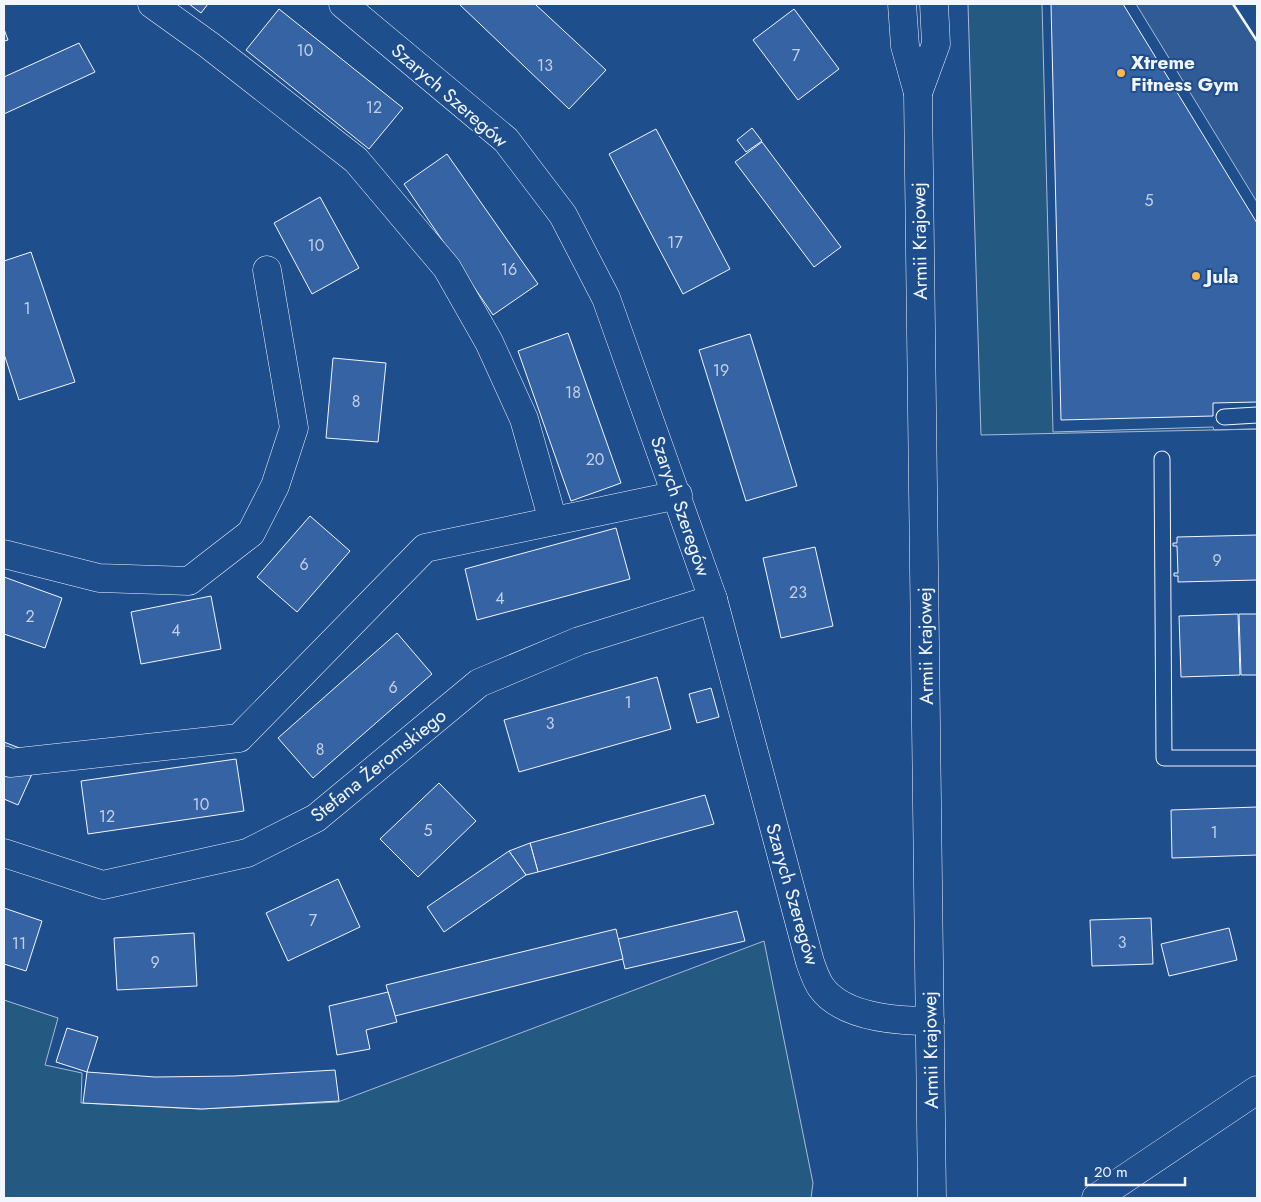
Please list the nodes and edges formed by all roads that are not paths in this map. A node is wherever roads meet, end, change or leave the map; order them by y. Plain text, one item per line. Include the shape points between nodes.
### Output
1 (152, 4) edge
2 (343, 4) edge
3 (902, 4) edge
4 (934, 4) edge
5 (918, 93) junction
6 (267, 270) dead end
7 (1257, 415) edge
8 (1224, 417) dead end
9 (1162, 459) dead end
10 (678, 495) junction
11 (553, 521) junction
12 (4, 554) edge
13 (714, 599) junction
14 (1257, 758) edge
15 (4, 760) edge
16 (4, 854) edge
17 (930, 1022) junction
18 (1257, 1090) edge
19 (932, 1198) edge
20 (1096, 1198) edge

1 - 11 street via 356,160 447,268 490,342 524,419
2 - 10 street, Szarych Szeregów via 506,140 563,215 606,298
3 - 5 street, Armii Krajowej via 905,46
4 - 5 street, Armii Krajowej via 936,44
5 - 17 street, Armii Krajowej
6 - 12 street via 294,428 275,486 251,533 190,581 99,578
7 - 8 lane
9 - 14 lane via 1164,758
10 - 11 street
10 - 13 street, Szarych Szeregów
11 - 15 street via 425,548 239,738 10,762
13 - 16 street, Stefana Żeromskiego via 579,641 479,683 316,818 247,853 103,885
13 - 17 street, Szarych Szeregów via 810,962 821,987 842,1007 899,1021
17 - 19 street, Armii Krajowej
18 - 20 street

